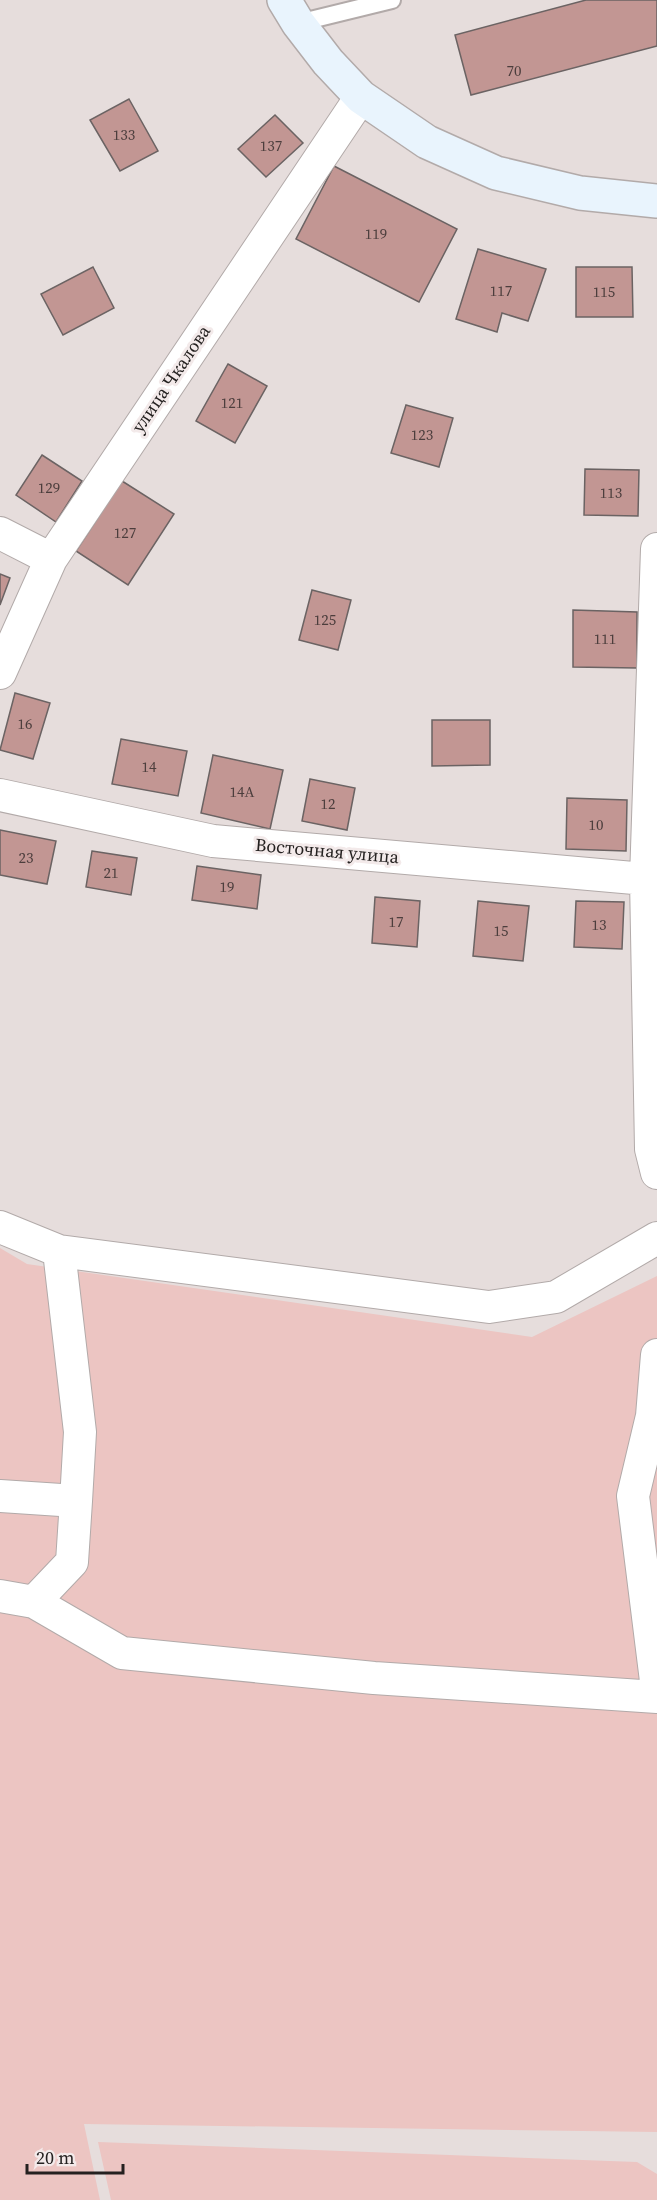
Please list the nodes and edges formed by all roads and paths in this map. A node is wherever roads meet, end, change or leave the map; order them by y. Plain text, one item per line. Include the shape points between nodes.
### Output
1 (392, 0) edge
2 (291, 12) edge
3 (361, 97) junction
4 (657, 201) edge
5 (0, 533) edge
6 (657, 549) edge
7 (51, 559) junction
8 (0, 673) edge
9 (0, 795) edge
10 (651, 880) edge
11 (657, 1173) edge
12 (0, 1227) edge
13 (657, 1238) edge
14 (59, 1251) junction
15 (657, 1355) edge
16 (654, 1417) edge
17 (0, 1496) edge
18 (76, 1501) junction
19 (0, 1596) edge
20 (34, 1602) junction
21 (657, 1689) edge
22 (657, 1697) edge

1 - 2 lane
2 - 3 main road via 328,62
3 - 4 main road via 427,142 496,173 580,193
3 - 7 street, улица Чкалова
5 - 7 street
6 - 10 street
7 - 8 street, улица Чкалова
9 - 10 street, Восточная улица via 213,841
10 - 11 street via 651,1149
12 - 14 street
13 - 14 street via 556,1297 489,1307
14 - 18 street via 80,1432
15 - 16 street
16 - 21 street via 633,1496
17 - 18 street
18 - 20 street via 72,1562
19 - 20 street
20 - 22 street via 122,1653 374,1678

